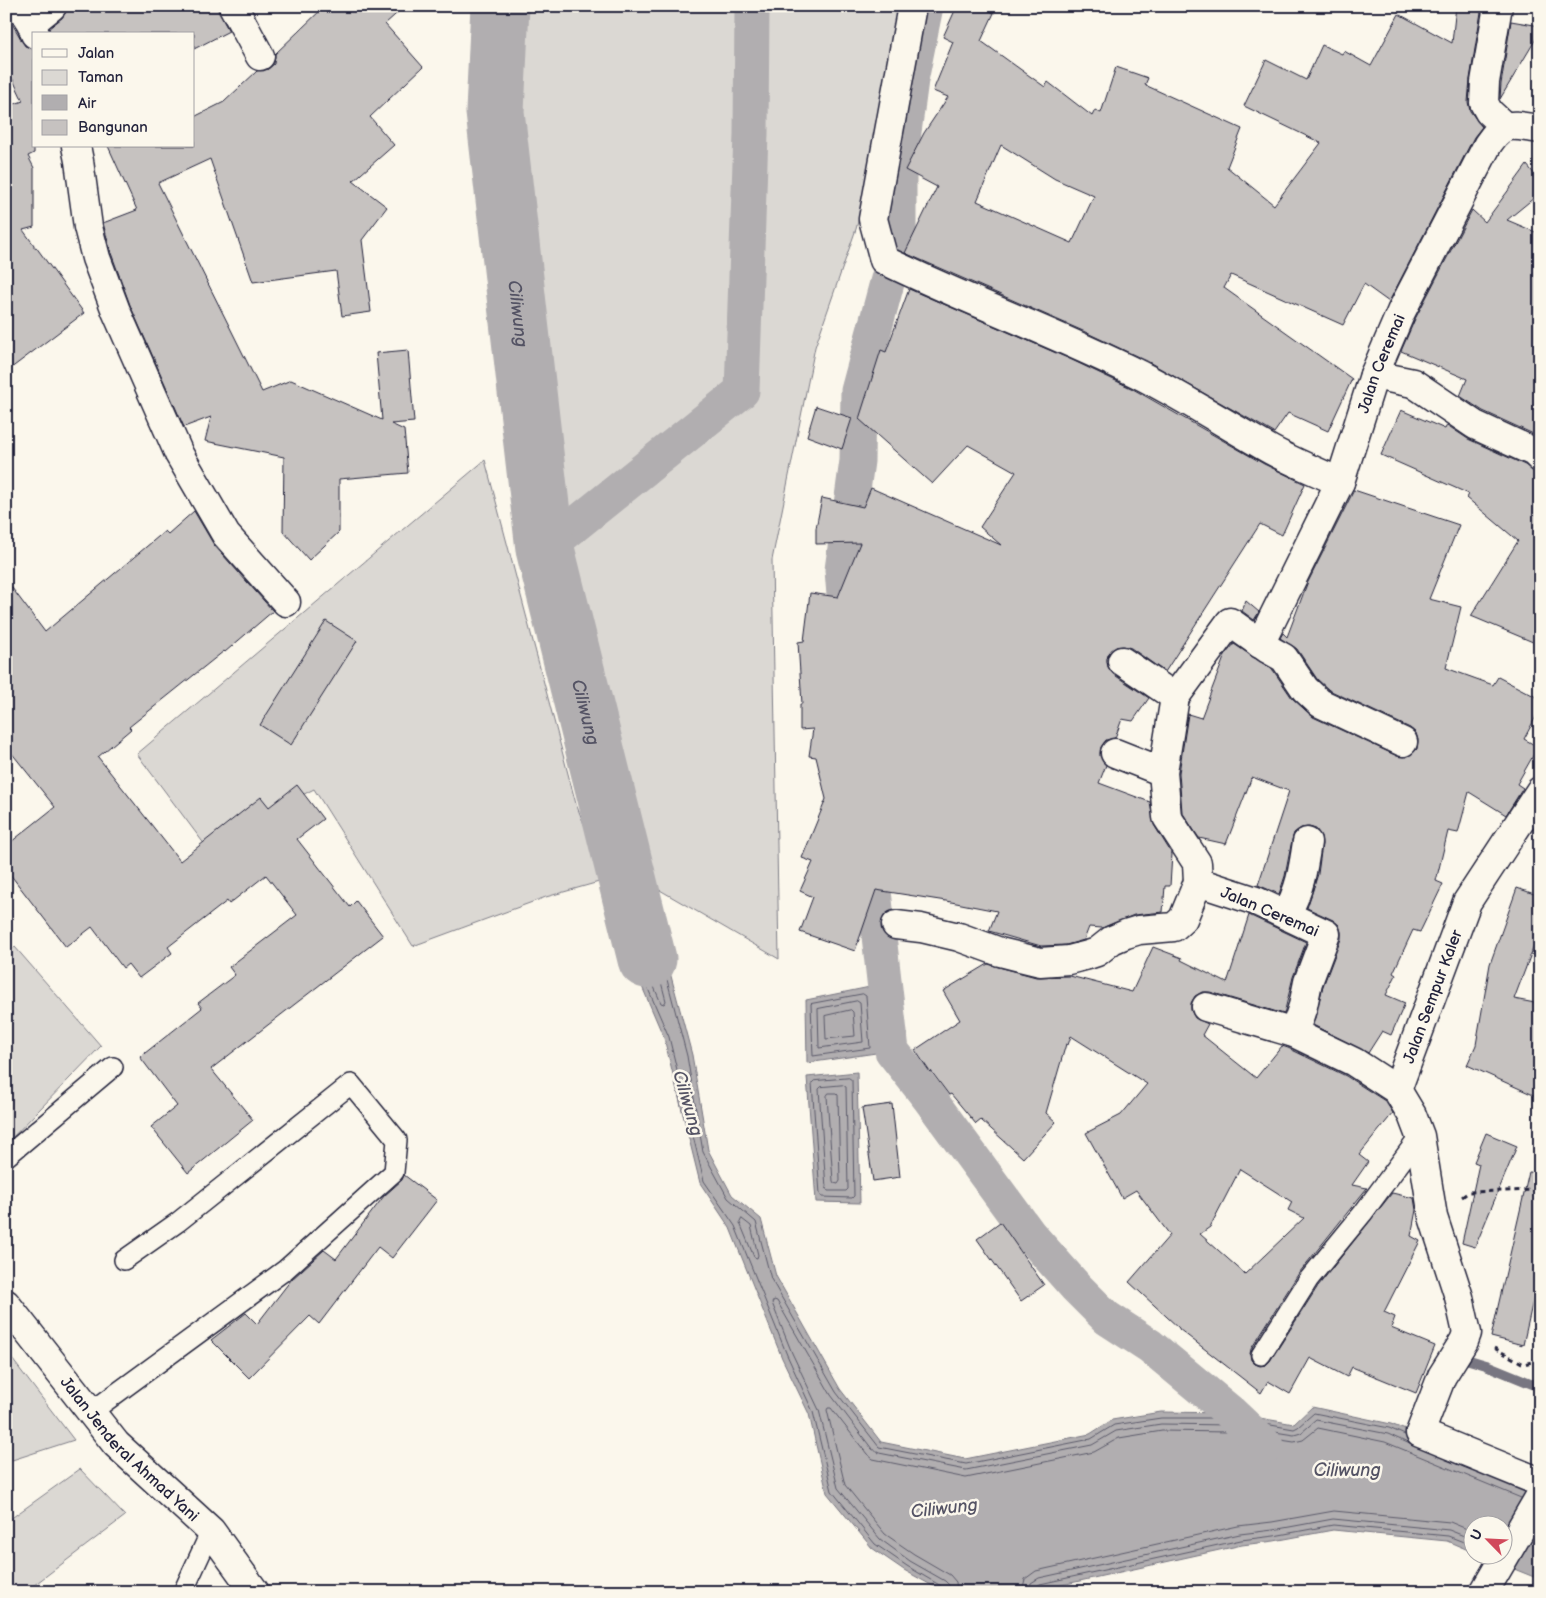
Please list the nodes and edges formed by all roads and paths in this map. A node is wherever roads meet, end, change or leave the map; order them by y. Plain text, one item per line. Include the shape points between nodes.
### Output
1 (52, 6) edge
2 (233, 6) edge
3 (912, 6) edge
4 (1498, 6) edge
5 (29, 21) edge
6 (260, 56) dead end
7 (1504, 126) junction
8 (1540, 130) edge
9 (77, 148) edge
10 (1374, 376) junction
11 (1540, 458) edge
12 (1340, 482) junction
13 (286, 602) dead end
14 (1260, 644) junction
15 (1122, 661) dead end
16 (1175, 697) junction
17 (1403, 742) dead end
18 (1115, 753) dead end
19 (1163, 772) junction
20 (1540, 791) edge
21 (1307, 842) dead end
22 (1198, 882) junction
23 (1286, 915) junction
24 (896, 925) dead end
25 (1206, 1007) dead end
26 (1294, 1033) junction
27 (113, 1068) dead end
28 (1397, 1090) junction
29 (1420, 1136) junction
30 (6, 1157) edge
31 (1540, 1190) edge
32 (1433, 1217) junction
33 (124, 1260) dead end
34 (6, 1304) edge
35 (1465, 1337) junction
36 (1261, 1355) dead end
37 (1540, 1360) edge
38 (91, 1412) junction
39 (1540, 1482) edge
40 (1540, 1496) edge
41 (211, 1531) junction
42 (183, 1592) edge
43 (255, 1592) edge
44 (1484, 1592) edge

1 - 5 street
2 - 6 street
3 - 12 street via 873,219 884,260 1061,337 1141,376 1273,451
4 - 7 street via 1484,102 1489,112
7 - 8 street
7 - 10 street, Jalan Ceremai via 1488,144 1400,312
9 - 13 street via 88,228 96,258 179,454 226,536
10 - 11 street via 1412,383 1475,425 1534,452
10 - 12 street, Jalan Ceremai
12 - 14 street, Jalan Ceremai
14 - 16 street via 1232,623 1227,624
14 - 17 street via 1284,658 1305,689 1320,703
15 - 16 street
16 - 19 street
18 - 19 street
19 - 22 street via 1167,817 1197,863
20 - 28 street, Jalan Sempur Kaler via 1467,902
21 - 23 street via 1300,886
22 - 23 street, Jalan Ceremai via 1256,901
22 - 24 street via 1179,923 1167,928 1139,930 1112,940 1097,952 1069,960 1040,962 958,937
23 - 26 street, Jalan Ceremai via 1326,934
25 - 26 street
26 - 28 street via 1354,1062
27 - 30 lane
28 - 29 street
29 - 32 street
29 - 36 lane via 1309,1279
31 - 32 path via 1469,1192
32 - 35 street via 1459,1297
33 - 38 lane via 178,1222 351,1084 397,1140 394,1172 285,1270
34 - 38 street, Jalan Jenderal Ahmad Yani
35 - 37 path via 1524,1364
35 - 39 street via 1442,1376 1420,1433
38 - 41 street, Jalan Jenderal Ahmad Yani via 116,1444
40 - 44 street
41 - 42 lane
41 - 43 street, Jalan Jenderal Ahmad Yani

